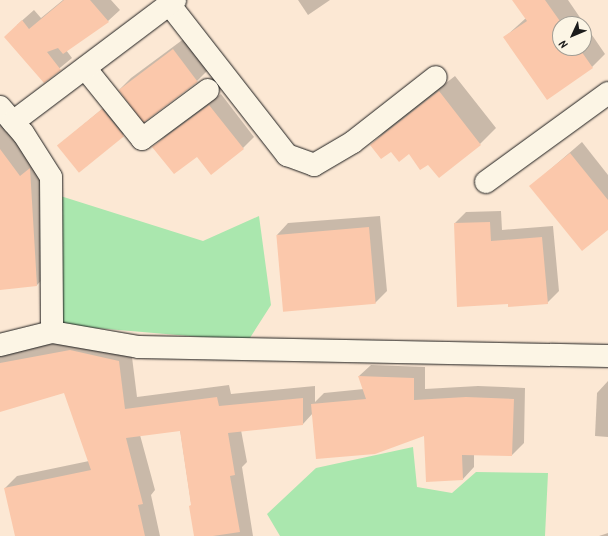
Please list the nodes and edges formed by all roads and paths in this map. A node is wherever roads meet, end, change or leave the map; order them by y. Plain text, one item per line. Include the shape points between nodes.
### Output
1 (172, 2) edge
2 (85, 68) junction
3 (436, 77) dead end
4 (208, 90) dead end
5 (608, 93) edge
6 (7, 114) edge
7 (486, 182) dead end
8 (52, 332) junction
9 (0, 345) edge
10 (608, 356) edge

1 - 2 street
1 - 3 street via 287,155 314,165 353,142
2 - 4 street via 142,139
2 - 6 street
5 - 7 street
6 - 8 street via 23,133 50,177
8 - 9 street
8 - 10 street via 139,347

